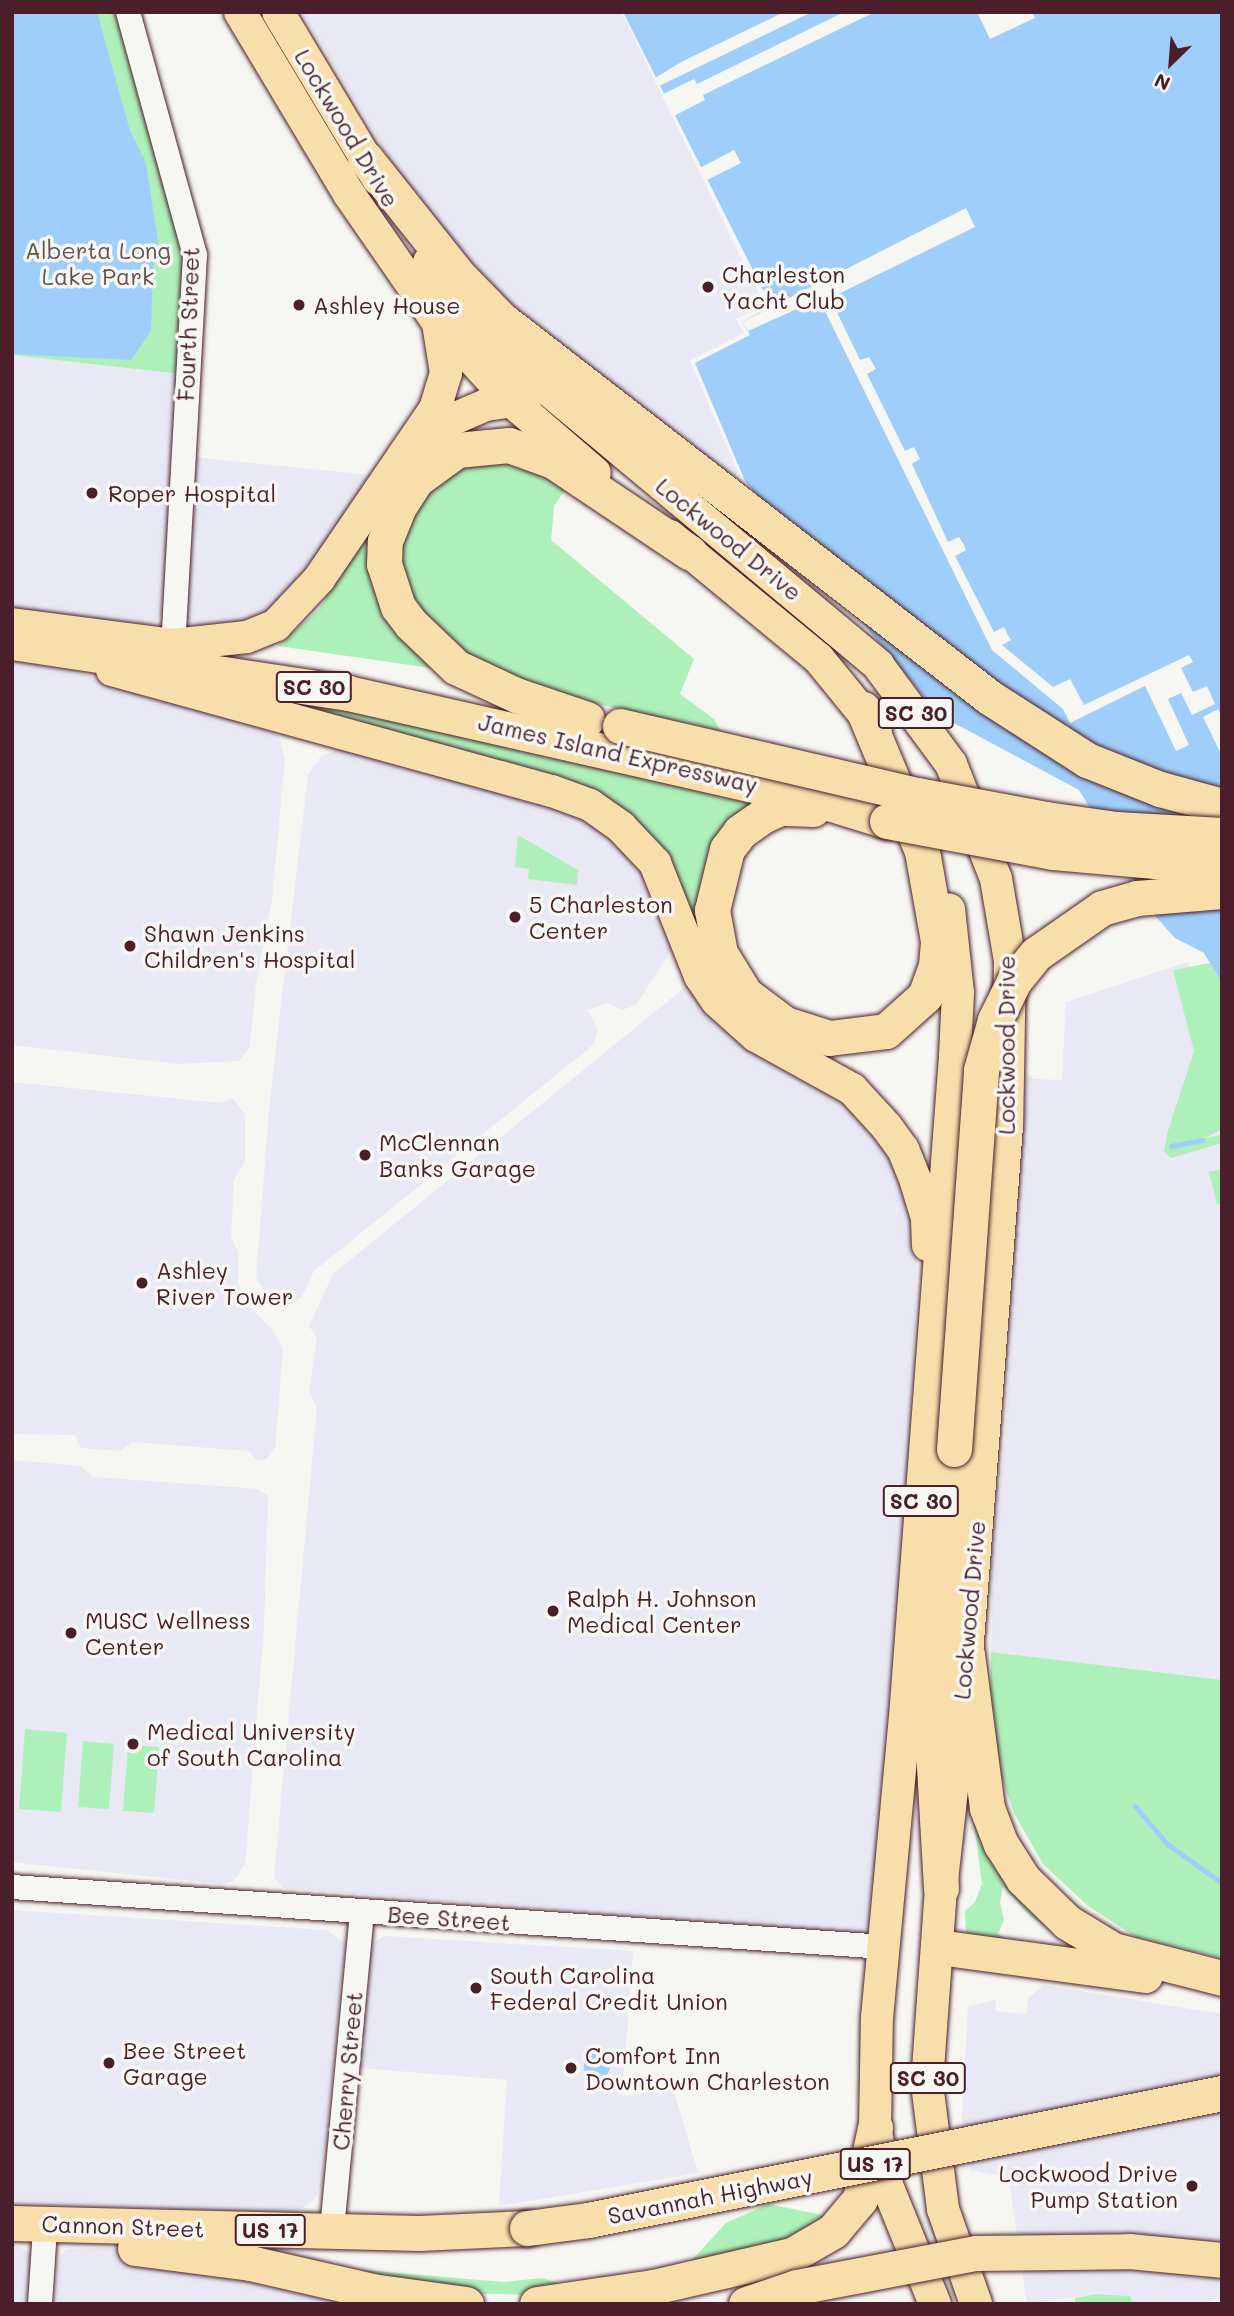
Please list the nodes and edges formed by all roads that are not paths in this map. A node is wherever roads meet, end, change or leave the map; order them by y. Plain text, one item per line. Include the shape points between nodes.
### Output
1 (128, 12) edge
2 (240, 12) edge
3 (278, 12) edge
4 (365, 158) junction
5 (437, 321) junction
6 (509, 399) junction
7 (565, 406) junction
8 (413, 446) junction
9 (649, 454) junction
10 (615, 496) junction
11 (689, 552) joint
12 (12, 624) edge
13 (12, 643) edge
14 (173, 645) junction
15 (863, 709) junction
16 (606, 732) junction
17 (1222, 806) edge
18 (887, 821) junction
19 (1222, 835) edge
20 (1222, 867) edge
21 (1222, 891) edge
22 (932, 1354) junction
23 (967, 1654) junction
24 (905, 1717) junction
25 (12, 1887) edge
26 (941, 1888) junction
27 (362, 1913) junction
28 (886, 1947) junction
29 (938, 1947) junction
30 (1222, 1980) edge
31 (1222, 2093) edge
32 (875, 2128) junction
33 (12, 2223) edge
34 (527, 2228) joint
35 (332, 2230) junction
36 (28, 2239) edge
37 (1222, 2260) edge
38 (40, 2304) edge
39 (466, 2304) edge
40 (537, 2304) edge
41 (746, 2304) edge
42 (935, 2304) edge
43 (976, 2304) edge

1 - 14 street, Fourth Street via 195,255
2 - 5 main road, Lockwood Drive via 389,256
3 - 4 main road, Lockwood Drive
4 - 7 main road, Lockwood Drive via 456,299 498,348
4 - 9 highway via 460,276 502,320
5 - 6 main road, Lockwood Drive
5 - 8 main road via 446,373 435,409
6 - 7 main road
6 - 8 main road via 442,424
6 - 10 main road, Lockwood Drive
7 - 9 main road, Lockwood Drive
8 - 14 main road via 319,579 276,625 247,637
9 - 17 highway via 1045,736 1123,775
9 - 23 main road, Lockwood Drive / SC 30, bridge via 848,636 910,704 951,764 996,879 1010,961 1007,1126
10 - 11 highway
10 - 16 highway, SC 30 via 533,451 477,445 457,450 416,480 385,541 384,564 398,607 433,649 488,683
11 - 15 main road, Lockwood Drive / SC 30 via 819,659
12 - 14 main road
13 - 16 highway, James Island Expressway / SC 30
13 - 22 main road via 552,791 590,805 621,827 655,863 700,976 717,1002 756,1036 852,1089 903,1149 927,1219
14 - 16 highway, James Island Expressway / SC 30
15 - 18 highway, bridge via 922,851 938,941 936,965 925,996 886,1031 830,1038 785,1024 745,993 720,953 712,910 727,849 740,832 780,808
15 - 22 main road, Lockwood Drive / SC 30, bridge via 900,767 947,891 958,993
16 - 18 highway, James Island Expressway / SC 30
16 - 19 highway, James Island Expressway / SC 30, bridge via 1033,816 1116,829
18 - 20 highway, James Island Expressway / SC 30, bridge via 1053,852
21 - 26 highway, SC 30, bridge via 1137,898 1085,918 1036,954 1014,981 995,1020 981,1070 932,1730
22 - 24 main road, Lockwood Drive / SC 30
23 - 26 main road, Lockwood Drive / SC 30
23 - 30 highway via 987,1808 1001,1844 1023,1879 1067,1922 1101,1944
24 - 26 main road via 911,1883 927,1898
24 - 28 main road, Lockwood Drive / SC 30
25 - 27 street, Bee Street
26 - 29 main road, Lockwood Drive / SC 30
27 - 28 street, Bee Street
27 - 35 street, Cherry Street
28 - 29 main road
28 - 32 main road, Lockwood Drive / SC 30 via 877,2018
29 - 30 highway via 1103,1971
29 - 43 main road, Lockwood Drive / SC 30 via 927,2084 930,2125 943,2209
31 - 34 highway, Savannah Highway / US 17, bridge via 588,2220
32 - 40 highway via 860,2199 833,2231 792,2255 615,2294
32 - 42 main road, Lockwood Drive / SC 30 via 887,2185
33 - 35 highway, Cannon Street / US 17
34 - 35 highway, Cannon Street / US 17 via 486,2232
36 - 38 street
36 - 39 highway via 199,2255 372,2291
37 - 41 highway, bridge via 1129,2251 976,2252 809,2284

